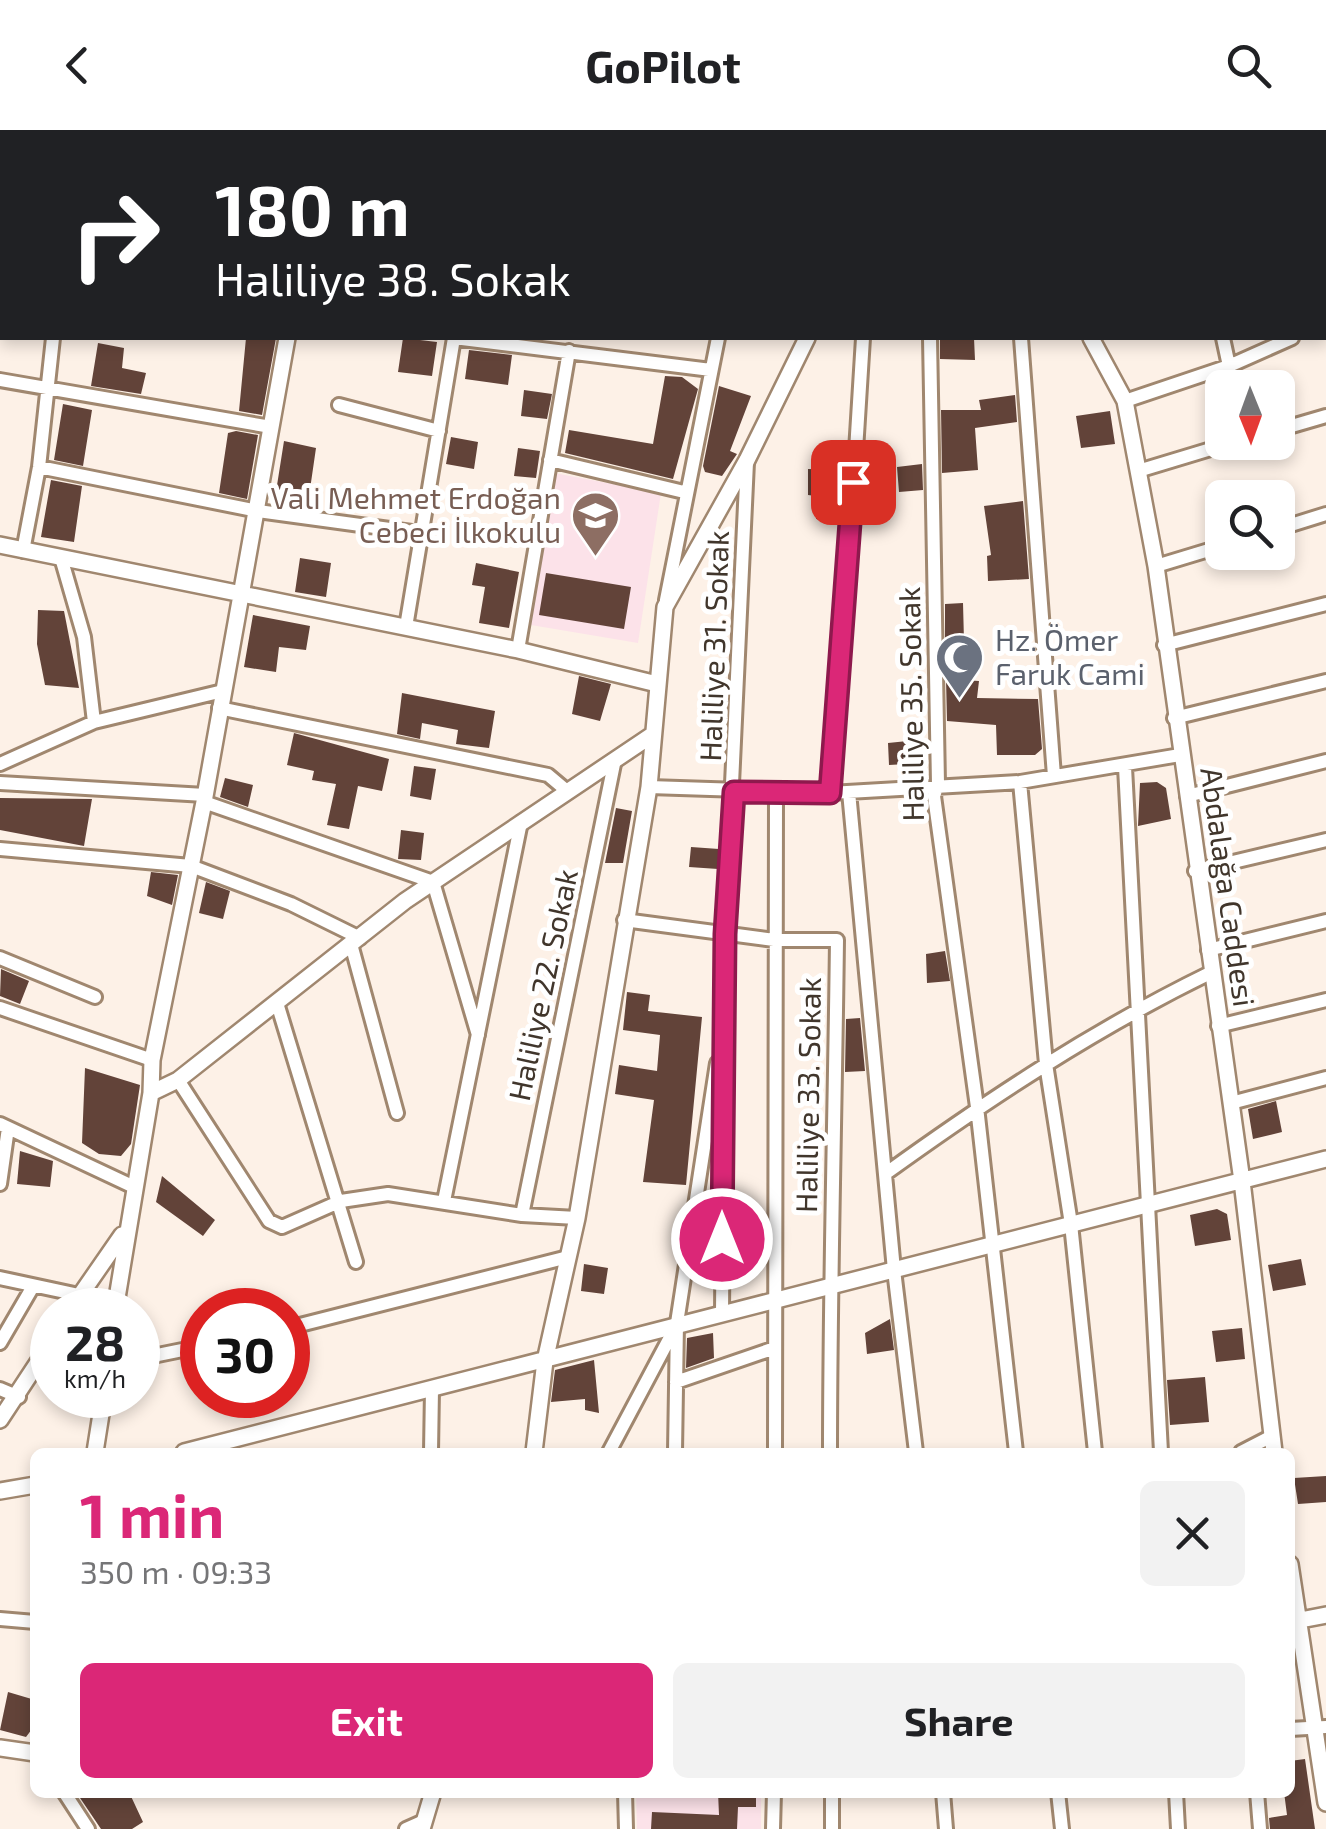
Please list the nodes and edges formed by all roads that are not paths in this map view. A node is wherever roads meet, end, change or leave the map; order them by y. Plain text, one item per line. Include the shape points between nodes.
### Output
1 (53, 340) edge
2 (287, 340) edge
3 (454, 340) edge
4 (473, 340) edge
5 (718, 340) edge
6 (806, 340) edge
7 (863, 340) edge
8 (930, 340) edge
9 (1021, 340) edge
10 (1092, 340) edge
11 (1223, 340) edge
12 (1288, 340) edge
13 (568, 350) junction
14 (1229, 366) junction
15 (711, 370) junction
16 (0, 380) edge
17 (46, 390) junction
18 (1125, 401) junction
19 (339, 405) dead end
20 (1326, 416) edge
21 (1295, 425) edge
22 (272, 427) junction
23 (439, 431) junction
24 (1205, 450) edge
25 (550, 460) junction
26 (747, 460) junction
27 (39, 467) junction
28 (1138, 470) junction
29 (684, 492) junction
30 (258, 511) junction
31 (1326, 514) edge
32 (1295, 524) edge
33 (419, 533) junction
34 (0, 546) edge
35 (23, 550) junction
36 (1205, 551) edge
37 (62, 561) junction
38 (1156, 566) junction
39 (239, 596) junction
40 (1326, 604) edge
41 (665, 608) junction
42 (406, 628) junction
43 (1164, 645) junction
44 (518, 650) junction
45 (1326, 681) edge
46 (657, 684) junction
47 (224, 691) junction
48 (218, 708) junction
49 (1174, 718) junction
50 (94, 722) junction
51 (652, 736) junction
52 (1180, 754) junction
53 (1326, 762) edge
54 (0, 764) edge
55 (614, 764) junction
56 (1125, 767) junction
57 (1054, 776) junction
58 (1020, 782) junction
59 (0, 783) edge
60 (938, 784) junction
61 (649, 787) junction
62 (567, 792) junction
63 (734, 792) junction
64 (776, 792) junction
65 (849, 792) junction
66 (830, 793) junction
67 (1187, 796) junction
68 (205, 798) junction
69 (521, 822) junction
70 (1326, 840) edge
71 (0, 848) edge
72 (191, 866) junction
73 (1195, 872) junction
74 (433, 882) junction
75 (624, 920) junction
76 (1326, 922) edge
77 (725, 934) junction
78 (863, 938) junction
79 (774, 940) junction
80 (836, 940) junction
81 (355, 941) junction
82 (1208, 950) junction
83 (0, 958) edge
84 (1210, 973) junction
85 (95, 997) dead end
86 (1326, 1000) edge
87 (277, 1003) junction
88 (0, 1008) edge
89 (1138, 1008) junction
90 (724, 1016) junction
91 (1218, 1026) junction
92 (478, 1036) junction
93 (152, 1060) junction
94 (1046, 1064) junction
95 (1326, 1078) edge
96 (178, 1080) junction
97 (151, 1093) junction
98 (1231, 1103) junction
99 (977, 1107) junction
100 (397, 1113) dead end
101 (4, 1126) edge
102 (1326, 1159) edge
103 (885, 1174) junction
104 (1242, 1181) junction
105 (0, 1184) edge
106 (132, 1186) junction
107 (444, 1200) junction
108 (341, 1201) junction
109 (1151, 1201) junction
110 (522, 1215) junction
111 (578, 1218) junction
112 (1072, 1224) junction
113 (124, 1232) junction
114 (992, 1245) junction
115 (568, 1257) junction
116 (356, 1262) dead end
117 (894, 1270) junction
118 (0, 1278) edge
119 (829, 1286) junction
120 (32, 1288) edge
121 (84, 1288) edge
122 (118, 1288) edge
123 (30, 1291) edge
124 (776, 1299) junction
125 (722, 1314) junction
126 (310, 1323) edge
127 (677, 1324) junction
128 (0, 1343) edge
129 (775, 1348) junction
130 (545, 1361) junction
131 (30, 1377) edge
132 (676, 1382) junction
133 (0, 1389) edge
134 (432, 1389) junction
135 (19, 1396) junction
136 (100, 1418) edge
137 (0, 1420) edge
138 (1273, 1444) edge
139 (96, 1448) edge
140 (200, 1448) edge
141 (431, 1448) edge
142 (534, 1448) edge
143 (611, 1448) edge
144 (675, 1448) edge
145 (775, 1448) edge
146 (830, 1448) edge
147 (916, 1448) edge
148 (1016, 1448) edge
149 (1095, 1448) edge
150 (1162, 1448) edge
151 (30, 1486) edge
152 (0, 1491) edge
153 (1326, 1615) edge
154 (0, 1619) edge
155 (1295, 1621) edge
156 (30, 1622) edge
157 (1295, 1625) edge
158 (1295, 1728) edge
159 (1321, 1728) edge
160 (0, 1748) edge
161 (30, 1752) edge
162 (68, 1798) edge
163 (431, 1798) edge
164 (625, 1798) edge
165 (774, 1798) edge
166 (832, 1798) edge
167 (943, 1798) edge
168 (1059, 1798) edge
169 (1176, 1798) edge
170 (1258, 1798) edge
171 (1326, 1802) edge
172 (423, 1825) edge
173 (88, 1829) edge
174 (406, 1829) edge
175 (626, 1829) edge
176 (773, 1829) edge
177 (832, 1829) edge
178 (946, 1829) edge
179 (1062, 1829) edge
180 (1178, 1829) edge
181 (1260, 1829) edge

1 - 17 street
2 - 22 street
3 - 23 street
4 - 13 street
5 - 15 street
6 - 26 street
7 - 66 street
8 - 60 street, Haliliye 35. Sokak
9 - 57 street
10 - 18 street, Abdalağa Caddesi
11 - 14 street
12 - 14 street
13 - 15 street
13 - 25 street
14 - 18 street
15 - 29 street
16 - 17 street
17 - 22 street
17 - 27 street
18 - 28 street, Abdalağa Caddesi
19 - 23 street
20 - 21 street
22 - 30 street
23 - 33 street
24 - 28 street
25 - 29 street
25 - 44 street
26 - 41 street
26 - 63 street, Haliliye 31. Sokak
27 - 30 street
27 - 35 street
28 - 38 street, Abdalağa Caddesi
29 - 41 street
30 - 33 street
30 - 39 street
31 - 32 street
33 - 42 street
34 - 35 street
35 - 37 street
36 - 38 street
37 - 39 street
37 - 50 street via 84,638
38 - 43 street, Abdalağa Caddesi
39 - 42 street
39 - 47 street
40 - 43 street
41 - 46 street
42 - 44 street
43 - 49 street, Abdalağa Caddesi
44 - 46 street
45 - 49 street
46 - 51 street
47 - 48 street
47 - 50 street
48 - 62 street via 548,775
48 - 68 street
49 - 52 street, Abdalağa Caddesi
50 - 54 street
51 - 55 street
51 - 61 street
52 - 56 street
52 - 67 street, Abdalağa Caddesi
53 - 67 street
55 - 62 street
55 - 110 street, Haliliye 22. Sokak
56 - 57 street
56 - 89 street
57 - 58 street
58 - 60 street
58 - 94 street
59 - 68 street
60 - 65 street
60 - 99 street, Haliliye 35. Sokak via 934,796
61 - 63 street
61 - 75 street
62 - 69 street
63 - 64 street
63 - 77 street, Haliliye 31. Sokak
64 - 66 street
64 - 79 street
65 - 66 street
65 - 78 street
67 - 73 street, Abdalağa Caddesi
68 - 72 street
68 - 74 street
69 - 74 street
69 - 92 street
70 - 73 street
71 - 72 street
72 - 81 street via 291,904
72 - 93 street
73 - 82 street, Abdalağa Caddesi
74 - 81 street
74 - 92 street
75 - 77 street, Haliliye 33. Sokak
75 - 111 street
76 - 82 street
77 - 79 street, Haliliye 33. Sokak
77 - 90 street, Haliliye 31. Sokak
78 - 80 street
78 - 103 street
79 - 80 street, Haliliye 33. Sokak
79 - 124 street
80 - 119 street, Haliliye 33. Sokak
81 - 87 street
81 - 100 street
82 - 84 street, Abdalağa Caddesi
83 - 85 street
84 - 89 street
84 - 91 street, Abdalağa Caddesi
86 - 91 street
87 - 96 street
87 - 108 street
88 - 93 street
89 - 94 street
89 - 109 street
90 - 125 street, Haliliye 31. Sokak
90 - 127 street
91 - 98 street, Abdalağa Caddesi
92 - 107 street
93 - 97 street
94 - 99 street
94 - 112 street
95 - 98 street
96 - 97 street
96 - 108 street via 269,1221 282,1226
97 - 106 street
98 - 104 street, Abdalağa Caddesi
99 - 103 street
99 - 114 street, Haliliye 35. Sokak
101 - 105 street
101 - 106 street
102 - 104 street
103 - 117 street
104 - 109 street
104 - 138 street, Abdalağa Caddesi
106 - 113 street
107 - 108 street via 388,1194
107 - 110 street
108 - 116 street
109 - 112 street
109 - 150 street
110 - 111 street
111 - 115 street
112 - 114 street
112 - 149 street
113 - 121 street
113 - 122 street
114 - 117 street
114 - 148 street, Haliliye 35. Sokak
115 - 126 street
115 - 130 street
117 - 119 street
117 - 147 street
118 - 120 street
119 - 124 street
119 - 146 street, Haliliye 33. Sokak
123 - 128 street
124 - 125 street
124 - 129 street
125 - 127 street
127 - 130 street
127 - 132 street
127 - 143 street
129 - 132 street
129 - 145 street
130 - 134 street
130 - 142 street
131 - 135 street
132 - 144 street
133 - 135 street
134 - 140 street
134 - 141 street
135 - 137 street
136 - 139 street
151 - 152 street
153 - 155 street
154 - 156 street
157 - 159 street
158 - 159 street
159 - 171 street
160 - 161 street
162 - 173 street
163 - 172 street
164 - 175 street
165 - 176 street
166 - 177 street
167 - 178 street
168 - 179 street
169 - 180 street
170 - 181 street
172 - 174 street

